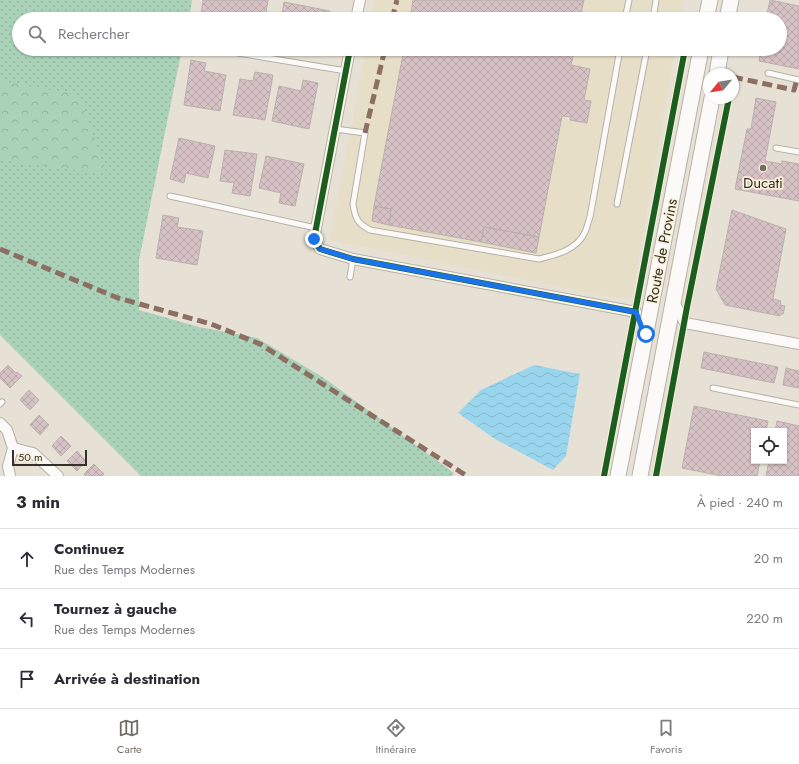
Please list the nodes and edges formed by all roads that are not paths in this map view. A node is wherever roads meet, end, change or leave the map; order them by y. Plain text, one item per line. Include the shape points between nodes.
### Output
1 (360, 0) edge
2 (629, 0) edge
3 (656, 0) edge
4 (710, 0) edge
5 (731, 0) edge
6 (357, 12) edge
7 (626, 12) edge
8 (654, 12) edge
9 (707, 12) edge
10 (728, 12) edge
11 (256, 56) edge
12 (349, 56) edge
13 (619, 56) edge
14 (646, 56) edge
15 (699, 56) edge
16 (720, 56) edge
17 (718, 68) edge
18 (346, 71) junction
19 (768, 74) dead end
20 (799, 80) edge
21 (711, 104) edge
22 (335, 129) junction
23 (776, 148) dead end
24 (799, 152) edge
25 (170, 196) dead end
26 (617, 204) dead end
27 (316, 228) junction
28 (353, 259) junction
29 (350, 277) dead end
30 (654, 295) junction
31 (673, 300) junction
32 (636, 312) junction
33 (685, 322) junction
34 (646, 334) junction
35 (666, 337) junction
36 (799, 344) edge
37 (713, 388) dead end
38 (799, 405) edge
39 (0, 424) edge
40 (13, 448) junction
41 (10, 476) edge
42 (58, 476) edge
43 (618, 476) edge
44 (640, 476) edge

1 - 6 street
2 - 7 lane
3 - 8 lane
4 - 9 main road
5 - 10 main road
11 - 18 lane
12 - 18 street
13 - 22 lane via 585,233 576,245 540,259 370,230 362,226 355,215 353,204 365,133
14 - 26 lane
15 - 30 main road, Route de Provins
16 - 17 main road
18 - 22 street
19 - 20 lane
21 - 31 main road, Route de Provins
22 - 27 street
23 - 24 lane
25 - 27 lane
27 - 28 street via 314,239 320,249
28 - 29 lane
28 - 32 street
30 - 32 street
30 - 34 main road, Route de Provins
31 - 33 street
31 - 35 main road, Route de Provins
32 - 34 street
33 - 35 street
33 - 36 street
34 - 43 main road, Route de Provins
35 - 44 main road, Route de Provins
37 - 38 lane
39 - 40 street via 8,430
40 - 41 street via 8,466
40 - 42 street via 33,453

